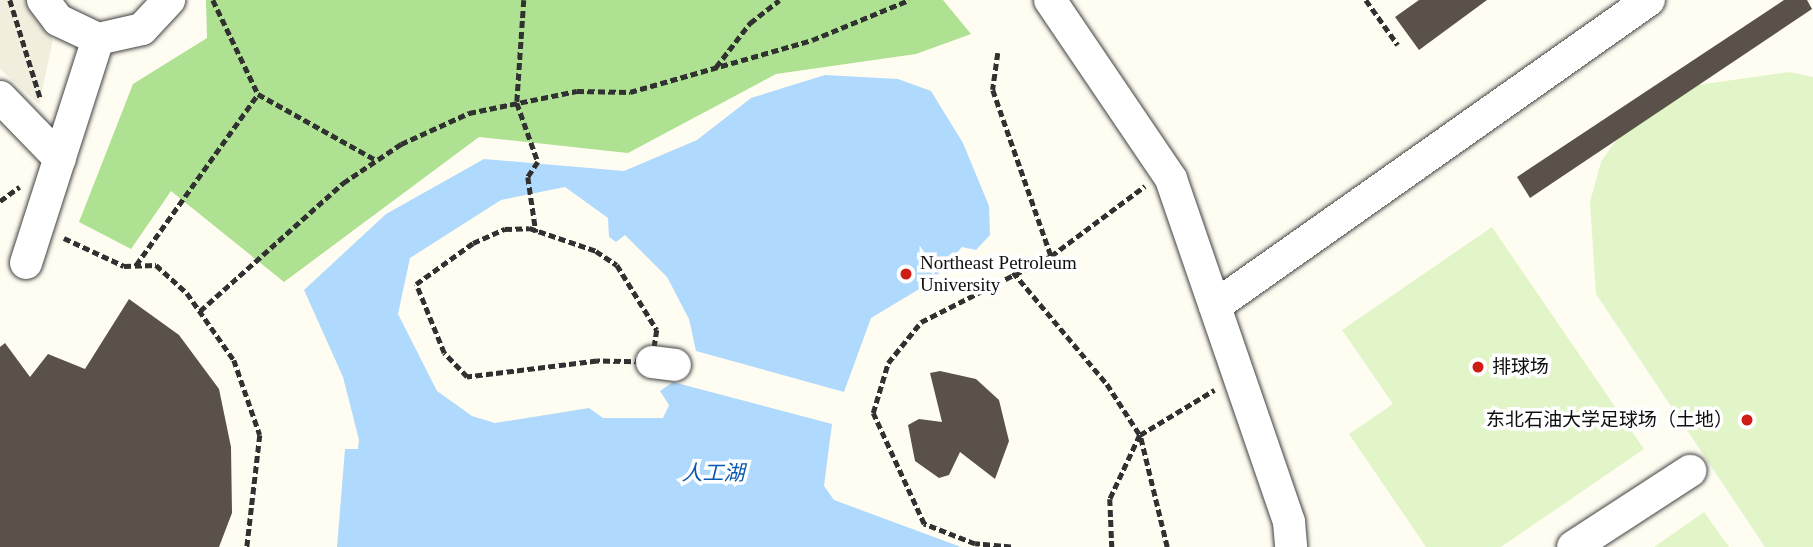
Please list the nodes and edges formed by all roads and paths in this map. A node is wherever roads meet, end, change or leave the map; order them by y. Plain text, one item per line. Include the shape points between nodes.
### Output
1 (10, 0) edge
2 (43, 0) edge
3 (169, 0) edge
4 (213, 0) edge
5 (524, 0) edge
6 (779, 0) edge
7 (909, 0) edge
8 (1050, 0) edge
9 (1366, 0) edge
10 (1649, 0) edge
11 (98, 39) junction
12 (1398, 45) dead end
13 (998, 53) dead end
14 (715, 68) junction
15 (258, 94) junction
16 (0, 97) edge
17 (517, 103) junction
18 (43, 106) dead end
19 (60, 159) junction
20 (376, 160) junction
21 (1166, 171) junction
22 (38, 226) junction
23 (536, 232) junction
24 (1051, 257) junction
25 (26, 263) dead end
26 (136, 265) junction
27 (1013, 272) junction
28 (1215, 306) junction
29 (200, 311) junction
30 (1238, 374) junction
31 (1140, 435) junction
32 (1690, 471) dead end
33 (247, 547) edge
34 (1011, 547) edge
35 (1112, 547) edge
36 (1167, 547) edge
37 (1291, 547) edge
38 (1573, 547) edge

1 - 18 path
2 - 11 street via 58,20
3 - 11 street via 142,29
4 - 15 path
5 - 17 path
6 - 14 path via 750,23
7 - 14 path via 812,40
8 - 21 street
9 - 12 path
10 - 28 street
11 - 19 street
13 - 24 path via 993,90
14 - 17 path via 630,92 578,91
15 - 20 path
15 - 26 path
16 - 19 street
17 - 20 path via 469,113
17 - 23 path via 538,162 528,177
19 - 22 street
20 - 29 path via 342,183
21 - 24 path
21 - 28 street
22 - 25 street
22 - 26 path
23 - 23 path via 494,233 416,284 444,353 467,377 597,361 664,363 657,330 617,265 596,251
24 - 27 path
26 - 29 path via 156,265
27 - 31 path via 1107,384
27 - 34 path via 921,322 888,363 873,413 924,524 975,544
28 - 30 street
29 - 33 path via 234,360 260,435
30 - 31 path
30 - 37 street via 1289,522
31 - 35 path via 1110,499
31 - 36 path
32 - 38 street

